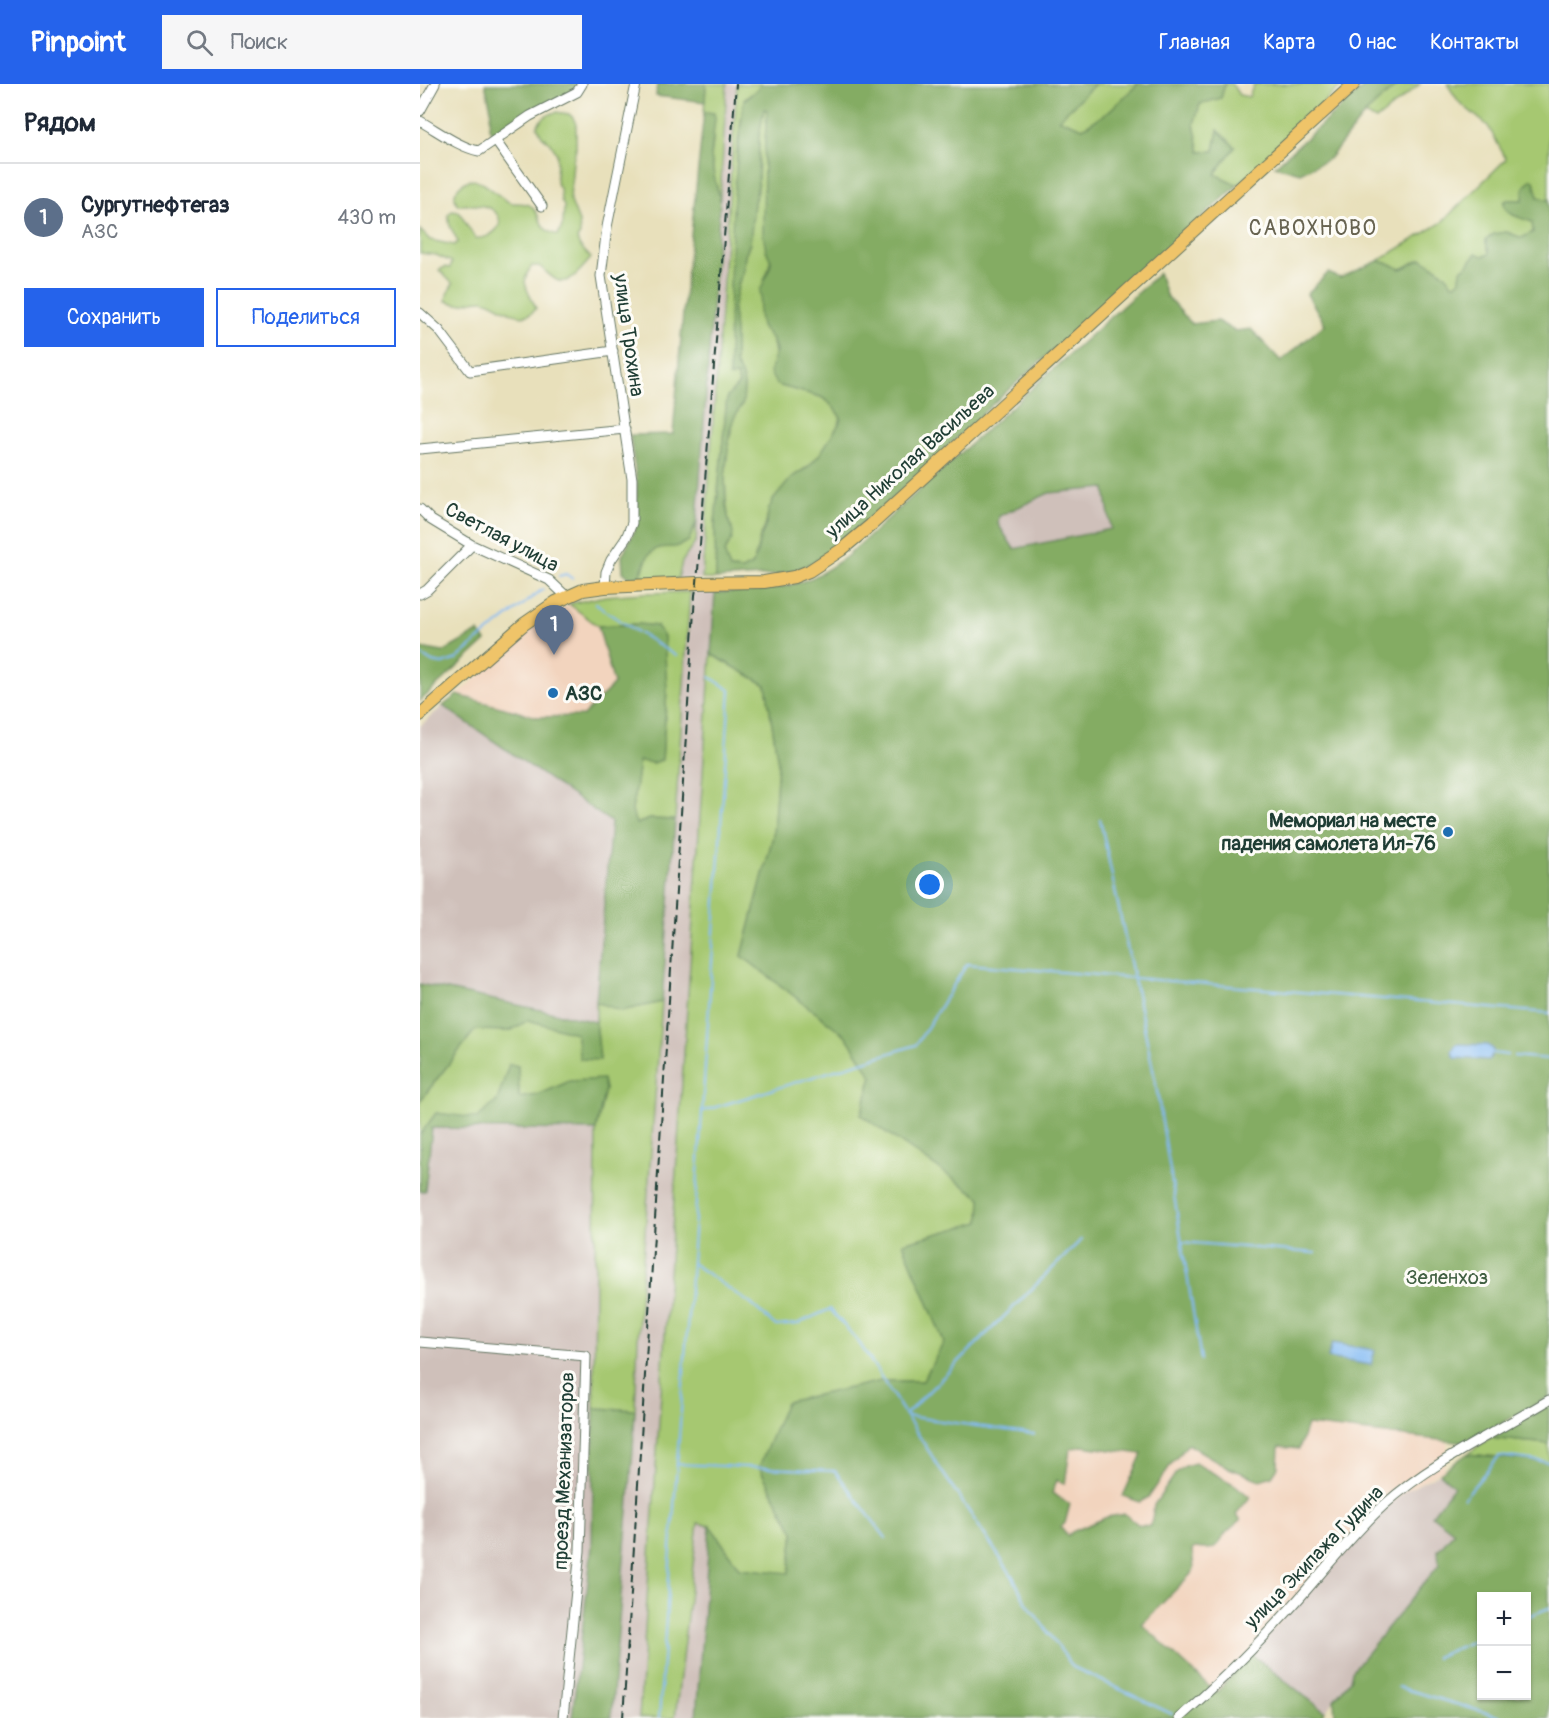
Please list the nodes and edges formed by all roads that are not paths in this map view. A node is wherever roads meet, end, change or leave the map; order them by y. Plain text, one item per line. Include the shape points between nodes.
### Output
1 (435, 84) edge
2 (582, 84) edge
3 (636, 84) edge
4 (1354, 84) edge
5 (420, 111) edge
6 (420, 121) edge
7 (495, 140) junction
8 (542, 206) dead end
9 (420, 313) edge
10 (613, 351) junction
11 (625, 429) junction
12 (420, 449) edge
13 (420, 509) edge
14 (472, 544) junction
15 (604, 587) junction
16 (420, 594) edge
17 (567, 597) junction
18 (420, 714) edge
19 (420, 1342) edge
20 (1549, 1400) edge
21 (562, 1718) edge
22 (1179, 1718) edge

1 - 5 street
2 - 7 street via 577,92 530,116
3 - 10 street, улица Трохина via 602,262
4 - 15 main road, улица Николая Васильева via 841,550 809,571 764,582
6 - 7 street via 473,150 479,151
7 - 8 street
9 - 10 street via 470,371
10 - 11 street, улица Трохина
11 - 12 street
11 - 15 street, улица Трохина via 632,479 632,523 611,560
13 - 14 street, Светлая улица
14 - 16 street
14 - 17 street, Светлая улица via 549,580
15 - 17 main road, улица Николая Васильева
17 - 18 main road, улица Николая Васильева via 524,624
19 - 21 street, проезд Механизаторов via 586,1356 580,1551
20 - 22 street, улица Экипажа Гудина via 1446,1460 1385,1505 1285,1614

